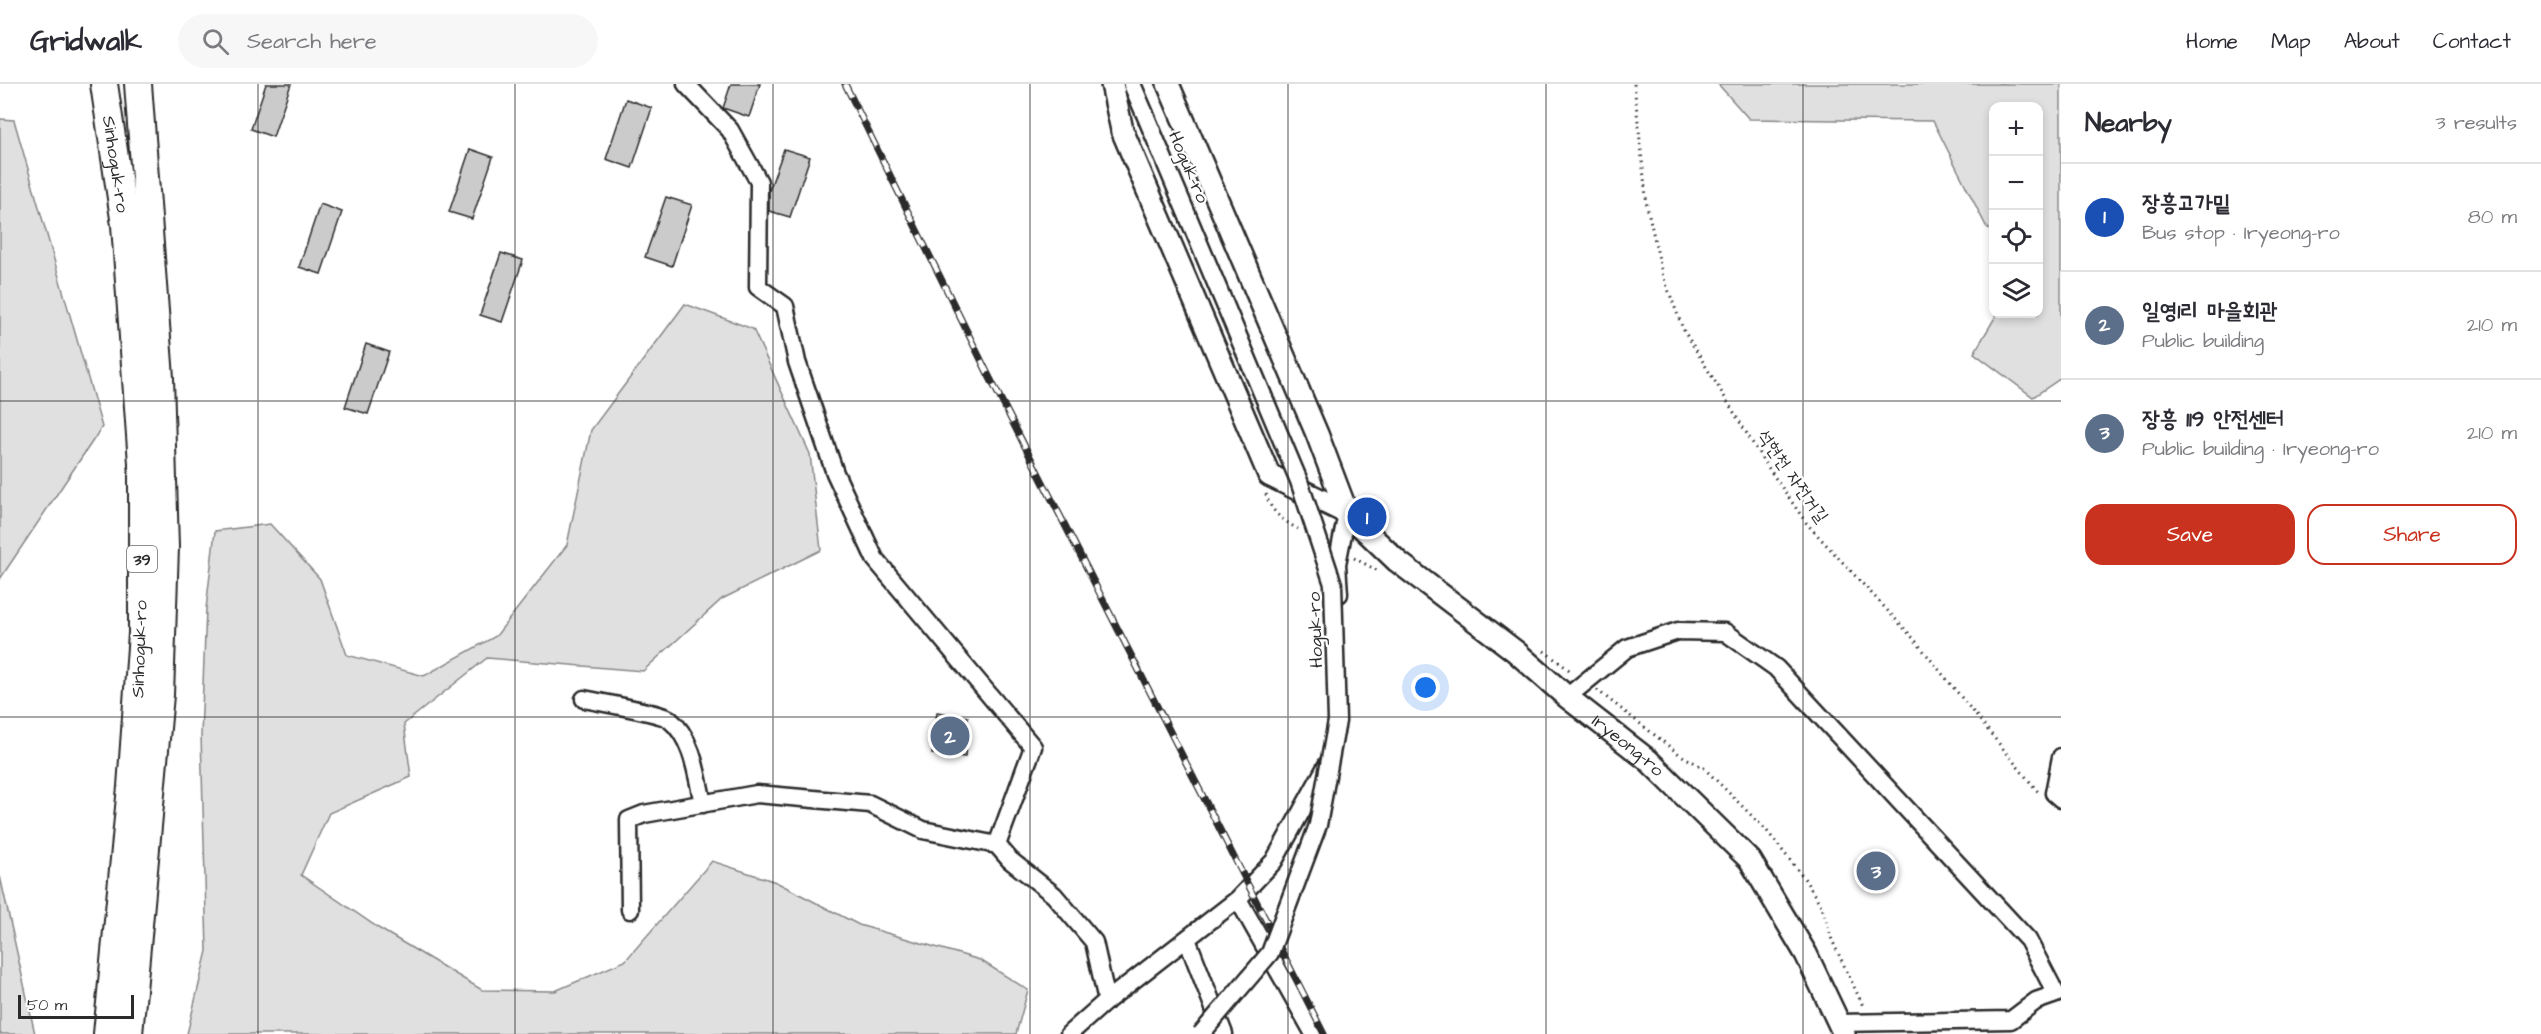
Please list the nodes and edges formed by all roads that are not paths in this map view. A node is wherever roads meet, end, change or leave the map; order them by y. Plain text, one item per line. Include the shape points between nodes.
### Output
1 (104, 84) edge
2 (138, 84) edge
3 (686, 84) edge
4 (1112, 84) edge
5 (1132, 84) edge
6 (1168, 84) edge
7 (1347, 513) junction
8 (1567, 697) junction
9 (584, 699) dead end
10 (2061, 757) edge
11 (2061, 799) edge
12 (703, 804) junction
13 (997, 845) junction
14 (1238, 899) junction
15 (630, 910) dead end
16 (1187, 939) junction
17 (2059, 986) edge
18 (1107, 1001) junction
19 (1841, 1029) edge
20 (107, 1034) edge
21 (129, 1034) edge
22 (1069, 1034) edge
23 (1201, 1034) edge
24 (1224, 1034) edge
25 (1314, 1034) edge

1 - 20 highway, Sinhoguk-ro / 39 via 125,225 142,463 142,633
2 - 21 highway, Sinhoguk-ro / 39 via 160,378 165,547 160,695
3 - 13 street via 730,130 759,182 758,287 785,306 797,362 835,473 875,559 1033,747
4 - 7 main road via 1122,130 1269,475
5 - 23 street, Hoguk-ro, bridge via 1299,481 1333,584 1337,721 1318,825 1270,953
6 - 7 main road
7 - 8 main road, Iryeong-ro via 1397,561 1515,651
7 - 14 street via 1337,564 1340,625 1329,760 1274,861
8 - 17 street via 1627,648 1678,630 1725,632 1776,668 2028,940
8 - 19 main road, Iryeong-ro via 1648,760 1750,860 1806,954
9 - 12 street via 668,718 682,733 693,760
10 - 11 street via 2054,793
12 - 13 street via 757,794 870,804 923,830
12 - 15 street via 629,820
13 - 18 street via 1054,895 1094,942
14 - 16 street
14 - 25 street
16 - 18 street
16 - 24 street
17 - 19 street via 2012,1020 1871,1023
18 - 22 street

